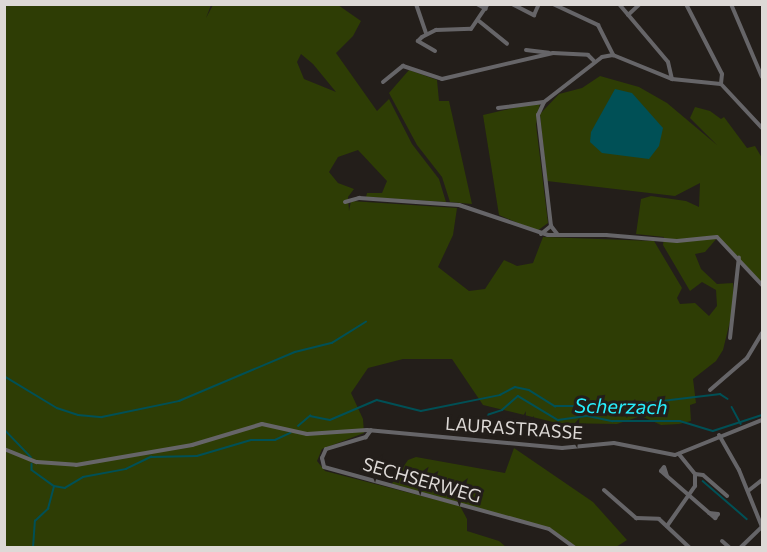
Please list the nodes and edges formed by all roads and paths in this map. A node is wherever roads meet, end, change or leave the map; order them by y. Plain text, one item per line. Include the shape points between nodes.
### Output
1 (416, 4) edge
2 (477, 4) edge
3 (512, 4) edge
4 (539, 4) edge
5 (553, 4) edge
6 (619, 4) edge
7 (640, 4) edge
8 (686, 4) edge
9 (731, 4) edge
10 (487, 7) edge
11 (628, 15) junction
12 (479, 21) junction
13 (426, 33) junction
14 (507, 44) dead end
15 (526, 50) dead end
16 (435, 51) dead end
17 (553, 53) junction
18 (613, 55) junction
19 (594, 61) junction
20 (762, 77) edge
21 (672, 79) junction
22 (383, 82) dead end
23 (722, 84) junction
24 (544, 102) junction
25 (498, 108) dead end
26 (762, 128) edge
27 (345, 202) dead end
28 (551, 226) junction
29 (541, 234) junction
30 (558, 235) junction
31 (739, 257) junction
32 (762, 285) edge
33 (762, 333) edge
34 (730, 339) dead end
35 (710, 390) dead end
36 (762, 420) edge
37 (371, 430) junction
38 (719, 435) junction
39 (4, 449) edge
40 (679, 454) junction
41 (695, 474) junction
42 (667, 476) dead end
43 (762, 480) edge
44 (604, 490) dead end
45 (748, 491) junction
46 (691, 496) junction
47 (727, 496) dead end
48 (709, 513) dead end
49 (668, 526) junction
50 (762, 527) edge
51 (722, 541) dead end
52 (740, 547) edge
53 (575, 548) edge
54 (690, 548) edge
55 (730, 548) edge
56 (735, 548) edge

1 - 13 street
2 - 10 street
3 - 4 street via 534,15
5 - 18 street via 598,25
6 - 11 street
7 - 11 street
8 - 23 street via 722,74
9 - 20 street
10 - 12 street
11 - 21 street via 668,62
12 - 13 street via 462,32
12 - 14 street
13 - 16 street via 418,41
15 - 17 street
17 - 19 street via 588,55
17 - 22 street via 442,79 404,66
18 - 19 street
18 - 21 street
19 - 24 street
21 - 23 street
23 - 26 street
24 - 25 street
24 - 28 street via 538,129
27 - 29 street via 359,198 459,205
28 - 29 street
28 - 30 street
29 - 30 street
30 - 31 street via 676,241 714,237
31 - 32 street
31 - 34 street
33 - 35 street via 743,362
36 - 38 street
37 - 39 street, LAURASTRASSE via 307,434 262,424 192,445 76,465 37,462
37 - 40 street, LAURASTRASSE via 562,448 614,443
37 - 53 street, SECHSERWEG via 366,437 326,450 322,458 324,467 549,529
38 - 40 street
38 - 45 street
40 - 41 street
41 - 46 street
41 - 47 street
42 - 46 street
43 - 45 street
44 - 49 street via 636,518 655,518
45 - 50 street
46 - 48 street
46 - 49 street
49 - 54 street
50 - 52 street
51 - 55 street
52 - 56 street

